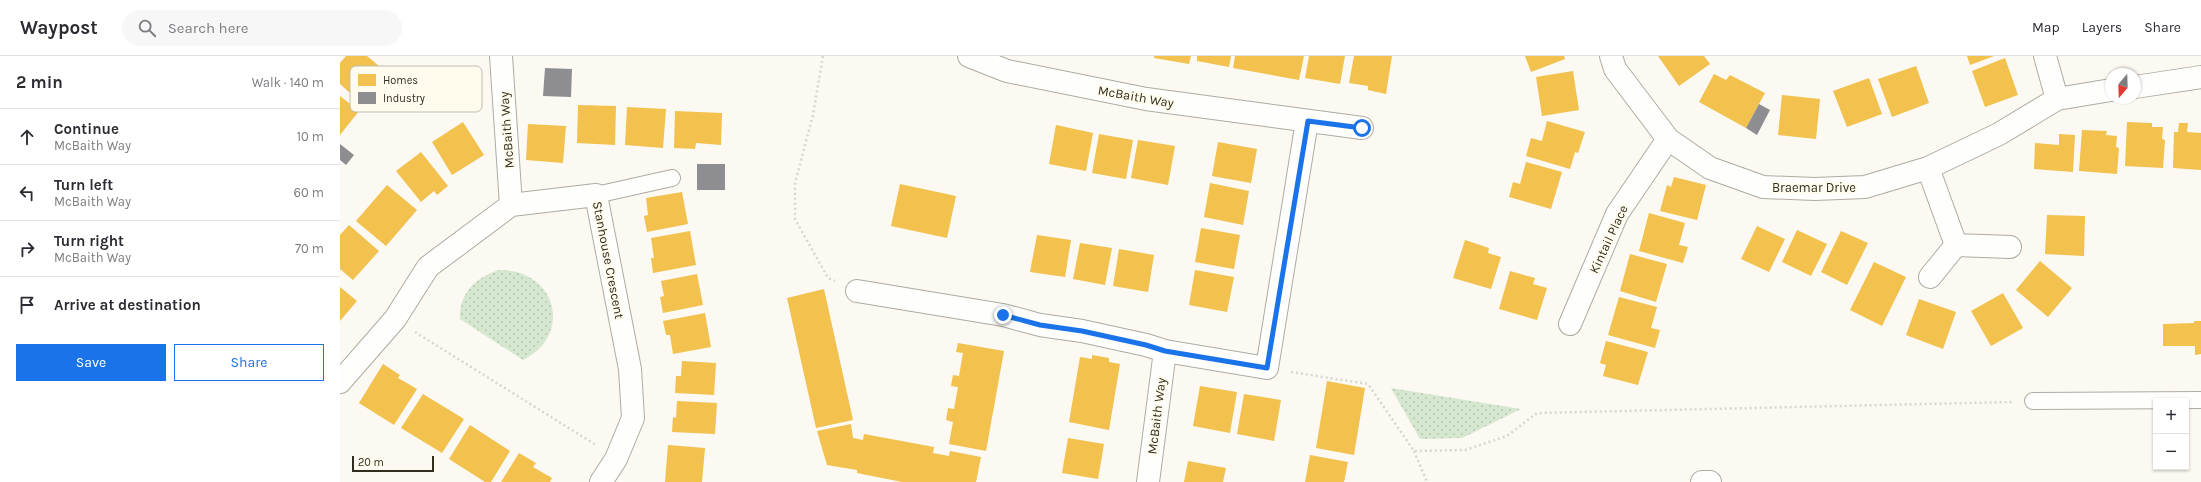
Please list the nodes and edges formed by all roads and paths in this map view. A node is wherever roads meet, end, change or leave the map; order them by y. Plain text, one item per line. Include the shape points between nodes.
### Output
1 (501, 56) edge
2 (823, 56) edge
3 (969, 56) edge
4 (1612, 56) edge
5 (2045, 56) edge
6 (2201, 77) edge
7 (2141, 86) edge
8 (2105, 91) edge
9 (2057, 99) junction
10 (1308, 121) junction
11 (1362, 128) dead end
12 (1668, 139) junction
13 (1928, 168) junction
14 (672, 178) dead end
15 (596, 195) junction
16 (512, 205) junction
17 (1956, 246) junction
18 (2010, 247) dead end
19 (1930, 277) dead end
20 (857, 291) joint
21 (395, 319) junction
22 (1570, 324) dead end
23 (1165, 351) junction
24 (1267, 368) junction
25 (340, 382) edge
26 (2201, 400) edge
27 (2033, 401) joint
28 (1414, 451) junction
29 (609, 475) edge
30 (1148, 482) edge
31 (1427, 482) edge
32 (1702, 482) edge
33 (1710, 482) edge

1 - 16 street, McBaith Way
2 - 20 path via 813,115 796,183 795,219 828,278
3 - 10 street, McBaith Way via 1007,70 1146,99
4 - 12 street, Braemar Drive via 1614,69
5 - 9 street
6 - 7 street
8 - 9 street, Braemar Drive
9 - 13 street, Braemar Drive via 1998,134
10 - 11 street, McBaith Way
10 - 24 street
12 - 13 street, Braemar Drive via 1710,168 1763,187 1865,187
12 - 22 street, Kintail Place via 1617,214
13 - 17 street
14 - 15 lane
15 - 16 street, Stanhouse Crescent
15 - 29 street, Stanhouse Crescent via 630,369 633,418
16 - 21 street, Stanhouse Crescent via 428,267
17 - 18 street
17 - 19 street
20 - 23 street via 1003,315
21 - 25 street, Stanhouse Crescent
21 - 29 path
23 - 24 street
23 - 30 street, McBaith Way
24 - 28 path via 1368,384
26 - 27 lane
27 - 28 path via 1537,413 1507,436 1465,450
28 - 31 path
32 - 33 street

